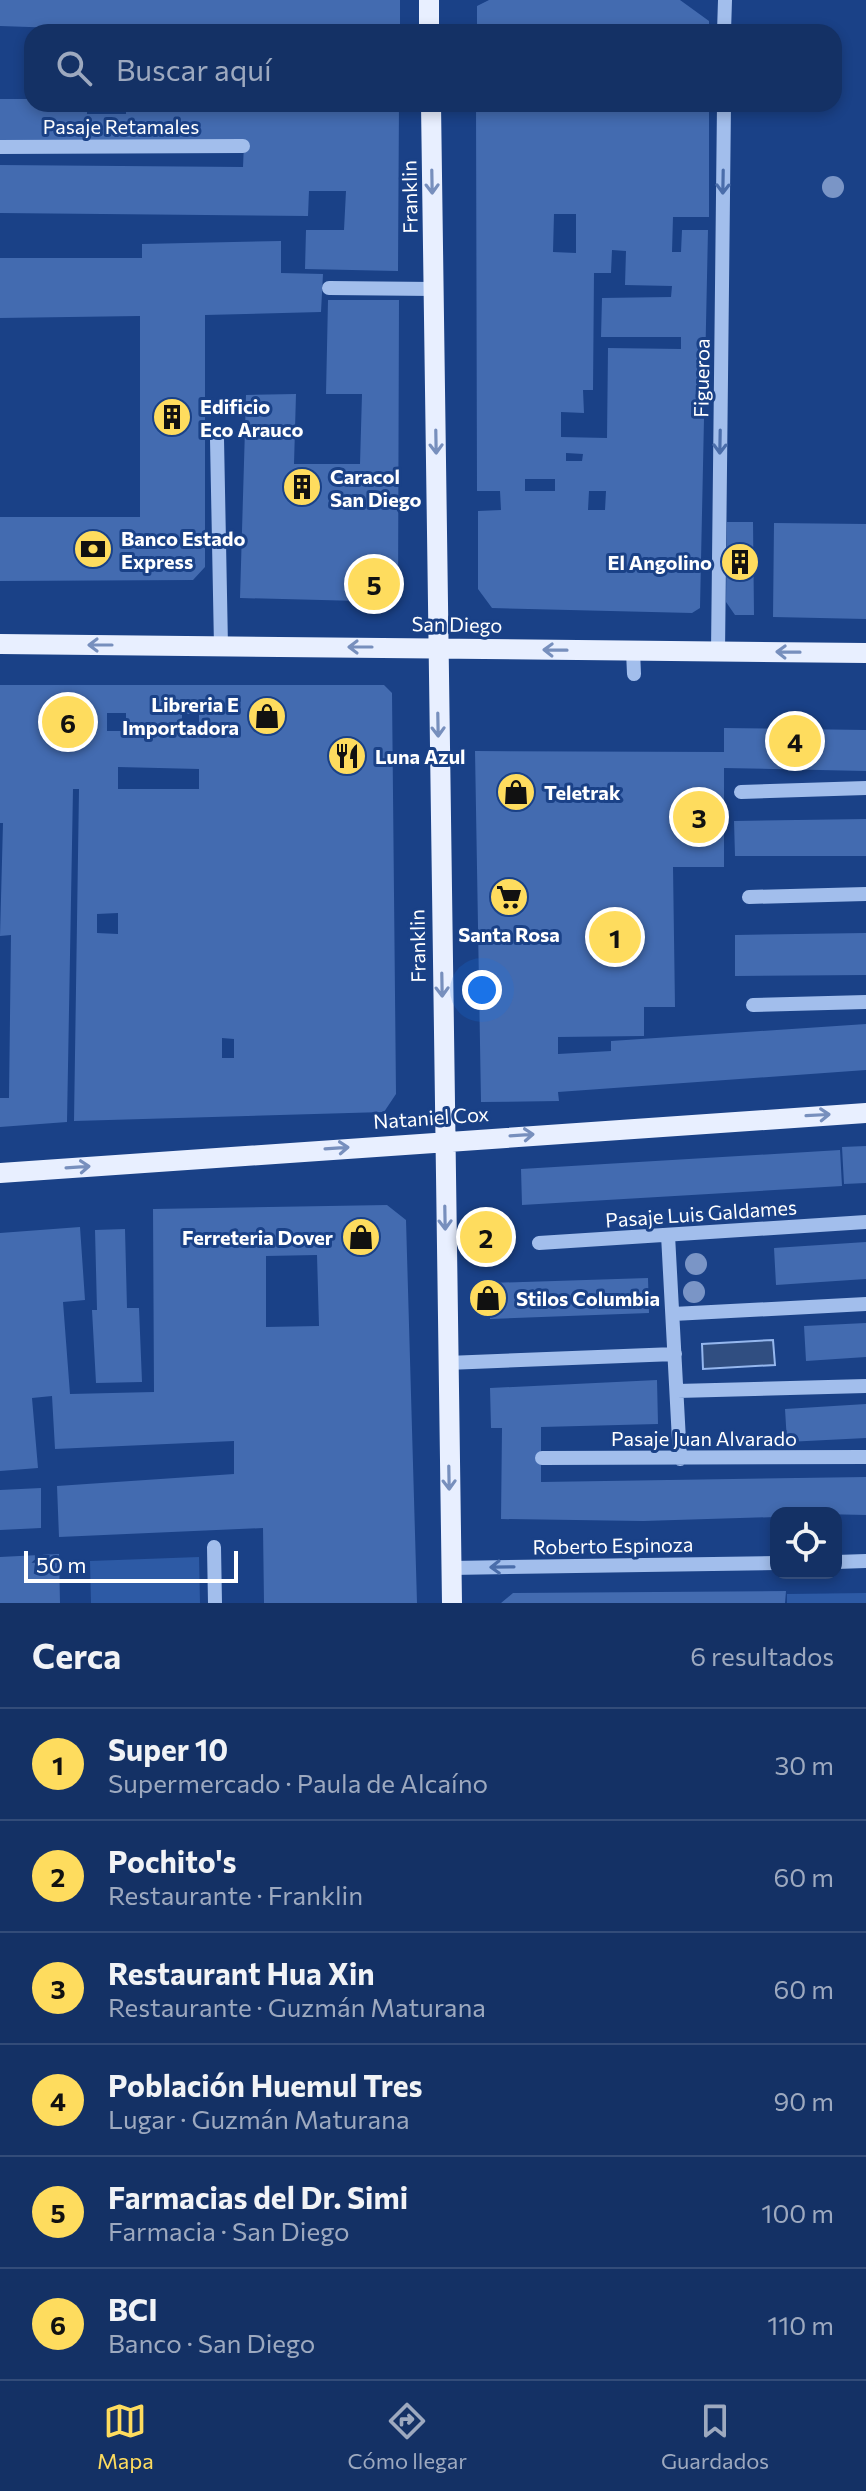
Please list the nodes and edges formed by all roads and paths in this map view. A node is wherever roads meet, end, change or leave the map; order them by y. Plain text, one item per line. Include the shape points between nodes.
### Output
1 (429, 0) edge
2 (725, 0) edge
3 (429, 24) edge
4 (724, 24) edge
5 (431, 112) edge
6 (724, 112) edge
7 (243, 146) dead end
8 (0, 147) edge
9 (329, 288) dead end
10 (434, 289) junction
11 (217, 439) dead end
12 (0, 644) edge
13 (221, 646) junction
14 (438, 647) junction
15 (633, 651) junction
16 (718, 652) junction
17 (866, 653) edge
18 (634, 674) dead end
19 (866, 788) edge
20 (741, 792) dead end
21 (866, 894) edge
22 (749, 897) dead end
23 (866, 1002) edge
24 (753, 1005) dead end
25 (866, 1113) edge
26 (444, 1140) junction
27 (0, 1173) edge
28 (866, 1222) edge
29 (668, 1235) junction
30 (539, 1243) dead end
31 (866, 1304) edge
32 (673, 1314) junction
33 (675, 1354) junction
34 (447, 1363) junction
35 (866, 1386) edge
36 (677, 1391) junction
37 (866, 1457) edge
38 (542, 1458) dead end
39 (680, 1459) junction
40 (214, 1547) dead end
41 (866, 1561) edge
42 (842, 1562) edge
43 (770, 1563) edge
44 (451, 1568) junction
45 (215, 1603) edge
46 (452, 1603) edge

1 - 3 main road
2 - 4 street
5 -> 10 main road, Franklin
6 -> 16 street, Figueroa
7 - 8 street, Pasaje Retamales
9 - 10 street
10 -> 14 main road, Franklin
11 - 13 street
13 -> 12 main road, San Diego
14 -> 13 main road, San Diego
15 -> 14 main road, San Diego
14 -> 26 main road, Franklin
15 - 16 main road, San Diego
15 - 18 street
17 -> 16 main road, San Diego
19 - 20 street
21 - 22 street
23 - 24 street
26 -> 25 main road, Nataniel Cox
27 -> 26 main road, Nataniel Cox
26 -> 34 main road, Franklin
28 - 29 street, Pasaje Luis Galdames
29 - 30 street, Pasaje Luis Galdames
29 - 32 street
31 - 32 street
32 - 33 street
33 - 34 street
33 - 36 street
34 -> 44 main road, Franklin
35 - 36 street
36 - 39 street
37 - 39 street, Pasaje Juan Alvarado
38 - 39 street, Pasaje Juan Alvarado
40 - 45 street
41 - 42 street
43 -> 44 street, Roberto Espinoza
44 - 46 main road, Franklin

